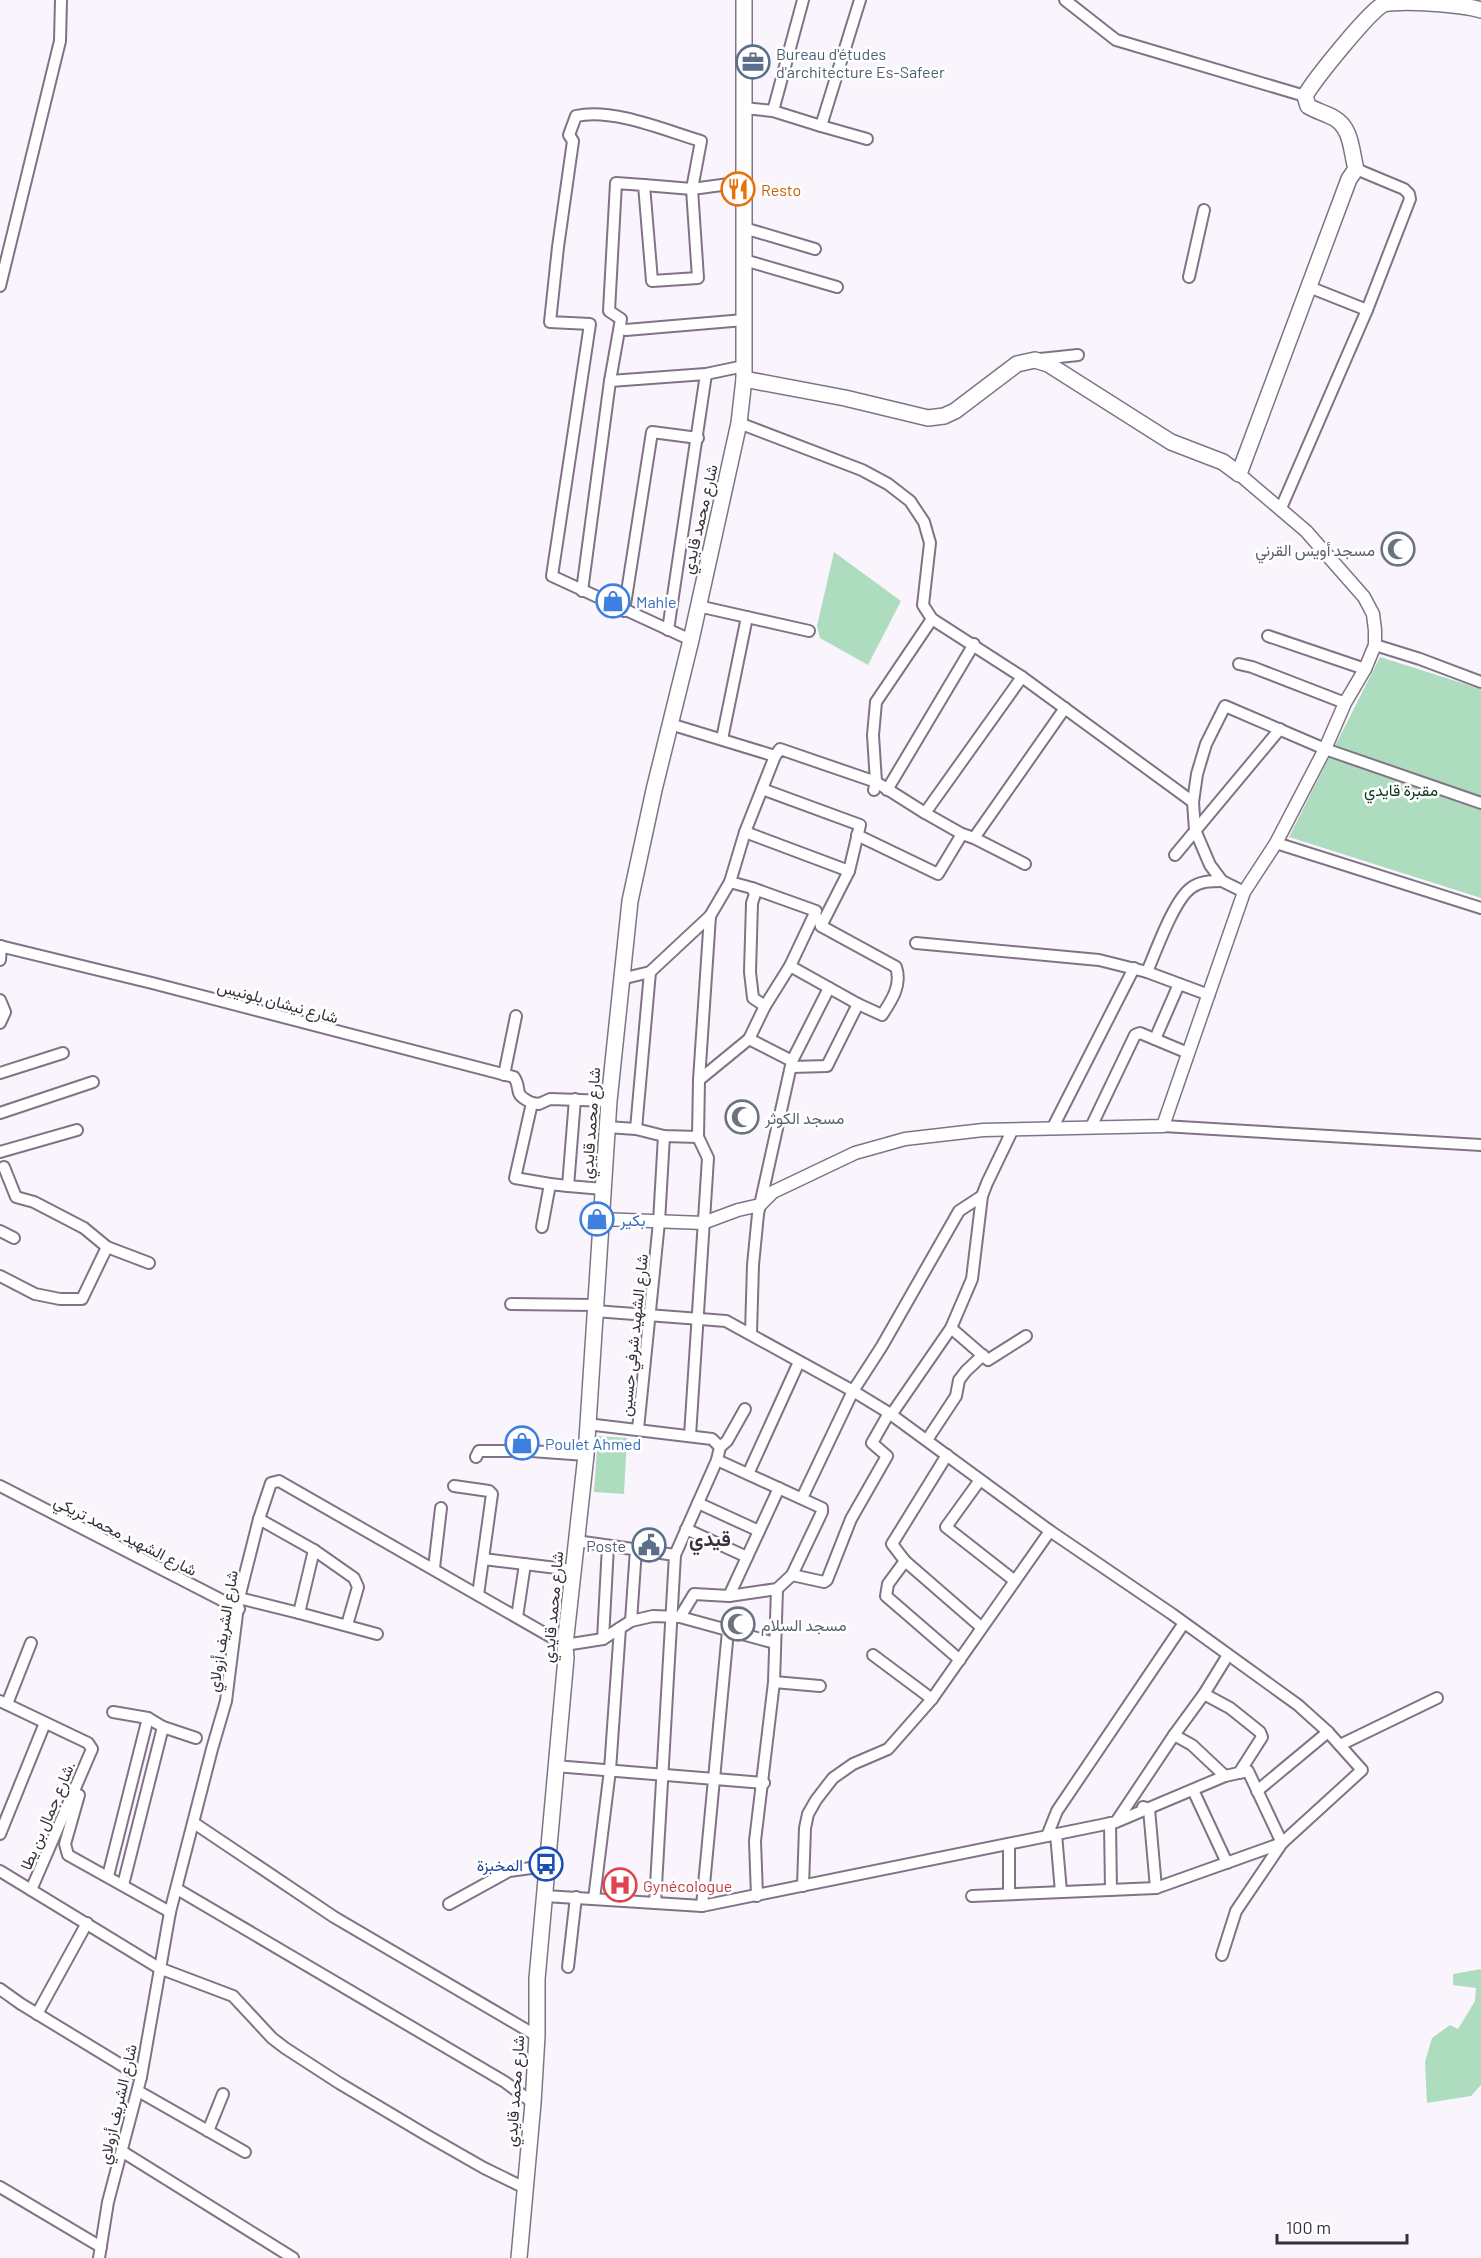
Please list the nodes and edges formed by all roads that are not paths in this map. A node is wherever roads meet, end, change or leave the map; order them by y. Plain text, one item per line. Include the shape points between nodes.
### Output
1 (61, 0) edge
2 (744, 0) edge
3 (803, 0) edge
4 (860, 0) edge
5 (1065, 0) edge
6 (1481, 10) edge
7 (1305, 96) junction
8 (744, 108) junction
9 (773, 111) junction
10 (821, 126) junction
11 (867, 139) dead end
12 (1356, 169) junction
13 (744, 182) junction
14 (645, 185) junction
15 (692, 189) junction
16 (1204, 210) dead end
17 (744, 228) junction
18 (815, 249) dead end
19 (744, 260) junction
20 (1189, 277) dead end
21 (0, 286) edge
22 (837, 287) dead end
23 (1309, 287) junction
24 (1367, 310) junction
25 (744, 320) junction
26 (620, 328) junction
27 (1078, 355) dead end
28 (1035, 360) junction
29 (744, 372) junction
30 (706, 374) junction
31 (610, 381) junction
32 (739, 423) junction
33 (698, 438) junction
34 (1239, 474) junction
35 (1281, 508) junction
36 (582, 591) junction
37 (698, 606) junction
38 (624, 610) junction
39 (747, 617) junction
40 (932, 619) junction
41 (668, 630) junction
42 (809, 631) dead end
43 (1268, 636) dead end
44 (691, 640) junction
45 (974, 644) junction
46 (1375, 645) junction
47 (1239, 664) dead end
48 (1365, 669) junction
49 (1022, 677) junction
50 (1481, 682) edge
51 (1345, 704) junction
52 (1065, 708) junction
53 (670, 724) junction
54 (1280, 729) junction
55 (722, 739) junction
56 (1325, 748) junction
57 (775, 756) junction
58 (875, 786) junction
59 (762, 789) junction
60 (886, 790) junction
61 (1193, 802) junction
62 (1481, 803) edge
63 (925, 813) junction
64 (1196, 830) junction
65 (745, 832) junction
66 (962, 834) junction
67 (857, 835) junction
68 (974, 838) junction
69 (1276, 843) junction
70 (1175, 855) dead end
71 (1025, 864) dead end
72 (849, 871) junction
73 (1222, 881) junction
74 (730, 882) junction
75 (752, 888) junction
76 (1244, 892) junction
77 (1481, 908) edge
78 (816, 911) junction
79 (710, 916) junction
80 (822, 926) junction
81 (916, 943) dead end
82 (0, 946) edge
83 (0, 960) edge
84 (790, 966) junction
85 (1134, 968) junction
86 (650, 972) junction
87 (1147, 972) junction
88 (621, 979) junction
89 (1179, 984) junction
90 (829, 988) junction
91 (1209, 995) junction
92 (0, 1000) edge
93 (858, 1004) junction
94 (765, 1006) junction
95 (516, 1016) dead end
96 (0, 1023) edge
97 (749, 1039) junction
98 (1155, 1039) junction
99 (63, 1053) dead end
100 (1188, 1053) junction
101 (792, 1064) junction
102 (0, 1073) edge
103 (504, 1075) junction
104 (699, 1080) junction
105 (93, 1082) dead end
106 (575, 1099) junction
107 (609, 1101) junction
108 (532, 1103) junction
109 (0, 1113) edge
110 (1163, 1126) junction
111 (608, 1127) junction
112 (1091, 1127) junction
113 (1013, 1129) junction
114 (1052, 1129) junction
115 (77, 1130) dead end
116 (636, 1130) junction
117 (663, 1136) junction
118 (698, 1137) junction
119 (1481, 1145) edge
120 (0, 1154) edge
121 (2, 1171) edge
122 (550, 1184) junction
123 (568, 1186) junction
124 (603, 1189) junction
125 (982, 1196) junction
126 (760, 1205) junction
127 (600, 1219) junction
128 (659, 1222) junction
129 (703, 1223) junction
130 (542, 1227) dead end
131 (0, 1231) edge
132 (14, 1238) dead end
133 (107, 1247) junction
134 (149, 1263) dead end
135 (0, 1276) edge
136 (511, 1304) dead end
137 (595, 1308) junction
138 (650, 1314) junction
139 (699, 1317) junction
140 (951, 1328) junction
141 (751, 1333) junction
142 (1026, 1336) dead end
143 (983, 1355) junction
144 (799, 1362) junction
145 (853, 1391) junction
146 (745, 1409) dead end
147 (890, 1414) junction
148 (587, 1424) junction
149 (638, 1429) junction
150 (690, 1436) junction
151 (927, 1440) junction
152 (720, 1447) junction
153 (586, 1455) junction
154 (946, 1455) junction
155 (476, 1457) dead end
156 (717, 1460) junction
157 (748, 1474) junction
158 (980, 1480) junction
159 (0, 1486) edge
160 (454, 1486) dead end
161 (779, 1488) junction
162 (802, 1498) junction
163 (698, 1503) junction
164 (441, 1508) dead end
165 (259, 1519) junction
166 (686, 1529) junction
167 (1050, 1531) junction
168 (759, 1532) junction
169 (576, 1541) junction
170 (608, 1546) junction
171 (636, 1549) junction
172 (314, 1550) junction
173 (675, 1555) junction
174 (747, 1557) junction
175 (483, 1559) junction
176 (905, 1561) junction
177 (525, 1564) junction
178 (434, 1568) junction
179 (573, 1570) junction
180 (792, 1575) junction
181 (1015, 1581) junction
182 (777, 1589) junction
183 (478, 1595) junction
184 (729, 1596) junction
185 (239, 1604) junction
186 (299, 1613) junction
187 (517, 1617) junction
188 (676, 1617) junction
189 (631, 1621) junction
190 (1184, 1623) junction
191 (346, 1625) junction
192 (981, 1627) junction
193 (620, 1628) junction
194 (728, 1631) junction
195 (377, 1634) dead end
196 (603, 1639) junction
197 (32, 1643) dead end
198 (775, 1643) junction
199 (565, 1645) junction
200 (873, 1655) dead end
201 (1228, 1655) junction
202 (960, 1660) junction
203 (774, 1682) junction
204 (820, 1686) dead end
205 (1204, 1694) junction
206 (1437, 1698) dead end
207 (932, 1700) junction
208 (3, 1705) edge
209 (113, 1712) dead end
210 (148, 1718) junction
211 (45, 1723) junction
212 (163, 1726) junction
213 (1328, 1732) junction
214 (1174, 1735) junction
215 (195, 1738) dead end
216 (1340, 1745) junction
217 (555, 1766) junction
218 (610, 1770) junction
219 (662, 1773) junction
220 (1239, 1773) junction
221 (1225, 1776) junction
222 (715, 1778) junction
223 (764, 1783) junction
224 (1193, 1790) junction
225 (1257, 1791) junction
226 (79, 1795) dead end
227 (1129, 1804) junction
228 (1149, 1809) junction
229 (1113, 1822) junction
230 (194, 1823) junction
231 (0, 1834) edge
232 (1052, 1835) junction
233 (1282, 1843) junction
234 (1009, 1844) junction
235 (1261, 1851) junction
236 (1227, 1863) junction
237 (546, 1866) junction
238 (1266, 1867) junction
239 (0, 1871) edge
240 (108, 1876) junction
241 (123, 1885) junction
242 (803, 1886) junction
243 (1156, 1888) junction
244 (177, 1889) junction
245 (31, 1890) junction
246 (1112, 1890) junction
247 (1060, 1892) junction
248 (1010, 1894) junction
249 (545, 1896) junction
250 (757, 1896) junction
251 (972, 1896) dead end
252 (576, 1897) junction
253 (594, 1899) junction
254 (655, 1903) junction
255 (449, 1904) dead end
256 (702, 1906) junction
257 (170, 1912) junction
258 (87, 1923) junction
259 (1222, 1955) dead end
260 (568, 1967) dead end
261 (159, 1968) junction
262 (0, 1989) edge
263 (37, 2014) junction
264 (537, 2036) junction
265 (141, 2077) junction
266 (138, 2091) junction
267 (223, 2094) dead end
268 (533, 2103) junction
269 (208, 2131) junction
270 (123, 2152) junction
271 (245, 2152) dead end
272 (0, 2187) edge
273 (525, 2188) junction
274 (100, 2252) edge
275 (293, 2258) edge
276 (519, 2258) edge

1 - 21 street via 60,42
2 - 8 main road, شارع محمد قايدي
3 - 9 street
4 - 10 street
5 - 7 street via 1116,40
6 - 7 main road via 1446,4 1383,5 1367,19
7 - 12 main road via 1308,106 1345,127
8 - 9 street
8 - 13 main road, شارع محمد قايدي
9 - 10 street
10 - 11 street
12 - 23 main road
12 - 24 street via 1404,189 1410,197
13 - 15 street
13 - 17 main road, شارع محمد قايدي
14 - 15 street
14 - 15 street via 652,282 698,278
14 - 26 street via 616,183 609,311 621,319
15 - 36 street via 700,141 611,114 576,116 569,135 573,141 550,322 590,324 552,576
16 - 20 street
17 - 18 street
17 - 19 main road, شارع محمد قايدي
19 - 22 street
19 - 25 main road, شارع محمد قايدي
23 - 24 street
23 - 34 main road
24 - 35 street
25 - 26 street
25 - 29 main road, شارع محمد قايدي
26 - 31 street
27 - 28 street
28 - 29 main road via 1017,364 956,411 928,418
28 - 34 main road via 1048,364 1171,442 1223,462
29 - 30 street
29 - 32 main road, شارع محمد قايدي
30 - 31 street
30 - 33 street
31 - 36 street
32 - 37 main road, شارع محمد قايدي
32 - 40 street via 862,470 910,501 924,522 930,543 923,605
33 - 38 street via 652,432
33 - 41 street
34 - 35 street
35 - 46 street via 1364,597 1373,614
36 - 38 street
37 - 39 street
37 - 44 main road, شارع محمد قايدي
38 - 41 street
39 - 42 street
39 - 55 street
40 - 45 street
40 - 58 street via 876,702
41 - 44 street
43 - 48 street
44 - 53 main road, شارع محمد قايدي
45 - 49 street
45 - 60 street
46 - 48 street
46 - 50 street
47 - 51 street
48 - 51 street
49 - 52 street
49 - 63 street
51 - 56 street
52 - 61 street
52 - 68 street
53 - 55 street
53 - 88 main road, شارع محمد قايدي via 632,891
54 - 56 street
54 - 61 street via 1224,707 1206,744
54 - 64 street
55 - 57 street
56 - 62 street
56 - 69 street
57 - 58 street via 780,748
57 - 59 street
58 - 60 street
59 - 65 street
59 - 67 street via 860,825
60 - 63 street
61 - 64 street
63 - 66 street
64 - 70 street
64 - 73 street via 1210,865
65 - 72 street
65 - 74 street
66 - 67 street via 938,874
66 - 68 street
67 - 72 street
68 - 71 street
69 - 76 street
69 - 77 street
72 - 80 street
73 - 76 street
73 - 87 street via 1201,882 1180,900
74 - 75 street
74 - 79 street
75 - 78 street
75 - 94 street via 755,894 750,972 753,998
76 - 91 street
78 - 80 street
78 - 84 street
79 - 86 street
79 - 104 street
80 - 93 street via 896,966 899,975 895,996 882,1015
81 - 85 street via 1074,957
82 - 83 street
82 - 103 street, شارع نيشان بلونيس
84 - 90 street
84 - 94 street
85 - 87 street
85 - 114 street
86 - 88 street
86 - 116 street
87 - 89 street
88 - 107 main road, شارع محمد قايدي
89 - 91 street
89 - 98 street
90 - 93 street
90 - 101 street
91 - 100 street
92 - 96 street via 5,1012
93 - 101 street via 827,1066
94 - 97 street
95 - 103 street
97 - 101 street
97 - 104 street
98 - 100 street
98 - 112 street via 1140,1033 1134,1035
99 - 102 street
100 - 110 street
101 - 126 street
103 - 108 street via 514,1077 522,1098
104 - 118 street
105 - 109 street
106 - 107 street
106 - 108 street
106 - 123 street
107 - 111 main road, شارع محمد قايدي
108 - 122 street via 515,1178
110 - 112 street
110 - 119 street
111 - 116 street
111 - 124 main road, شارع محمد قايدي
112 - 114 street
113 - 114 street
113 - 125 street
113 - 126 street via 879,1145 800,1178 773,1192
115 - 120 street
116 - 117 street
117 - 118 street
117 - 128 street, شارع الشهيد شرفي حسين
118 - 129 street via 708,1158
120 - 121 street
121 - 133 street via 16,1197 84,1228
122 - 123 street
122 - 130 street
123 - 124 street
124 - 127 main road, شارع محمد قايدي
125 - 140 street via 972,1279
125 - 145 street via 959,1211
126 - 129 street
126 - 141 street
127 - 128 street
127 - 137 main road, شارع محمد قايدي
128 - 129 street
128 - 138 street, شارع الشهيد شرفي حسين
129 - 139 street
131 - 132 street
133 - 134 street
133 - 135 street via 82,1299 35,1294
136 - 137 street
137 - 138 street
137 - 148 main road, شارع محمد قايدي
138 - 139 street
138 - 149 street, شارع الشهيد شرفي حسين
139 - 141 street via 726,1321
139 - 150 street
140 - 143 street
140 - 147 street
141 - 144 street
142 - 143 street via 988,1360
143 - 151 street via 960,1380 956,1396
144 - 145 street
144 - 157 street
145 - 147 street
145 - 162 street
146 - 152 street via 728,1441
147 - 151 street
147 - 180 street via 872,1443 887,1456 851,1519 827,1580
148 - 149 street
148 - 153 main road, شارع محمد قايدي
149 - 150 street
150 - 152 street via 712,1439
151 - 154 street
152 - 156 street
153 - 155 street via 479,1451
153 - 169 main road, شارع محمد قايدي
154 - 158 street
154 - 176 street via 893,1541
156 - 157 street
156 - 163 street
157 - 161 street
158 - 167 street
158 - 181 street via 946,1527
159 - 185 street, شارع الشهيد محمد تريكي
160 - 175 street via 492,1494
161 - 162 street
161 - 168 street
162 - 180 street via 818,1505 822,1512
163 - 166 street
163 - 168 street
164 - 178 street
165 - 172 street
165 - 178 street, شارع الشريف أزولاي via 271,1483 279,1481
165 - 185 street, شارع الشريف أزولاي
166 - 173 street
166 - 174 street
167 - 181 street
167 - 190 street
168 - 174 street
169 - 170 street
169 - 179 main road, شارع محمد قايدي
170 - 171 street
170 - 196 street
171 - 173 street
171 - 189 street
172 - 186 street
172 - 191 street via 354,1578 358,1587
173 - 188 street
174 - 184 street
175 - 177 street
175 - 183 street
176 - 192 street
176 - 202 street via 888,1584 886,1596
177 - 179 street
177 - 187 street
178 - 183 street, شارع الشريف أزولاي
179 - 199 main road, شارع محمد قايدي
180 - 182 street
181 - 192 street
182 - 184 street
182 - 198 street
183 - 187 street, شارع الشريف أزولاي
184 - 188 street via 694,1594
185 - 186 street, شارع الشهيد محمد تريكي
185 - 230 street, شارع الشريف أزولاي via 226,1701
186 - 191 street, شارع الشهيد محمد تريكي
187 - 199 street, شارع الشريف أزولاي
188 - 189 street via 653,1616
188 - 194 street
188 - 219 street
189 - 193 street
190 - 201 street
190 - 232 street via 1057,1811
191 - 195 street, شارع الشهيد محمد تريكي
192 - 202 street
193 - 196 street
193 - 218 street
194 - 198 street
194 - 222 street
196 - 199 street
197 - 208 street
198 - 203 street
199 - 217 main road, شارع محمد قايدي
200 - 207 street
201 - 205 street
201 - 213 street via 1298,1705
202 - 207 street
203 - 204 street
203 - 223 street
205 - 214 street
205 - 220 street via 1230,1708 1260,1732 1262,1737
206 - 216 street
207 - 242 street via 888,1749 853,1764 833,1778 816,1800 808,1814
208 - 211 street, شارع جمال بن يطا.
209 - 210 street
210 - 212 street
210 - 240 street
211 - 231 street
211 - 245 street, شارع جمال بن يطا. via 88,1743 92,1749
212 - 215 street
212 - 241 street
213 - 216 street
213 - 225 street
214 - 221 street via 1192,1745
214 - 227 street
216 - 233 street via 1362,1770
217 - 218 street
217 - 237 main road, شارع محمد قايدي
218 - 219 street
218 - 253 street
219 - 222 street
219 - 254 street
220 - 221 street
220 - 225 street via 1248,1771
221 - 224 street
222 - 223 street
222 - 256 street
223 - 250 street via 755,1841
224 - 228 street
224 - 236 street
225 - 233 street
226 - 240 street via 65,1844 68,1856
227 - 228 street
227 - 229 street
228 - 229 street
228 - 243 street
229 - 232 street
229 - 246 street
230 - 244 street, شارع الشريف أزولاي
230 - 264 street via 334,1917
232 - 234 street
232 - 247 street
233 - 235 street
233 - 238 street
234 - 242 street
234 - 248 street
235 - 236 street
235 - 238 street
236 - 243 street
237 - 249 main road, شارع محمد قايدي
237 - 255 street via 509,1871
238 - 259 street via 1236,1911
239 - 245 street
240 - 241 street
241 - 257 street
242 - 250 street
243 - 246 street
244 - 257 street, شارع الشريف أزولاي
244 - 268 street via 487,2071
245 - 258 street
246 - 247 street
247 - 248 street
248 - 251 street
249 - 252 street
249 - 264 main road, شارع محمد قايدي via 537,1979
250 - 256 street
252 - 253 street
252 - 260 street
253 - 254 street
254 - 256 street
257 - 261 street, شارع الشريف أزولاي
258 - 261 street
258 - 263 street
261 - 265 street, شارع الشريف أزولاي
261 - 273 street via 233,1996 285,2048 428,2136
262 - 263 street
263 - 265 street
264 - 268 main road, شارع محمد قايدي
265 - 266 street, شارع الشريف أزولاي
266 - 269 street
266 - 270 street, شارع الشريف أزولاي
267 - 269 street
268 - 273 main road, شارع محمد قايدي
269 - 271 street
270 - 274 street, شارع الشريف أزولاي via 108,2202
270 - 275 street
272 - 274 street
273 - 276 main road, شارع محمد قايدي

